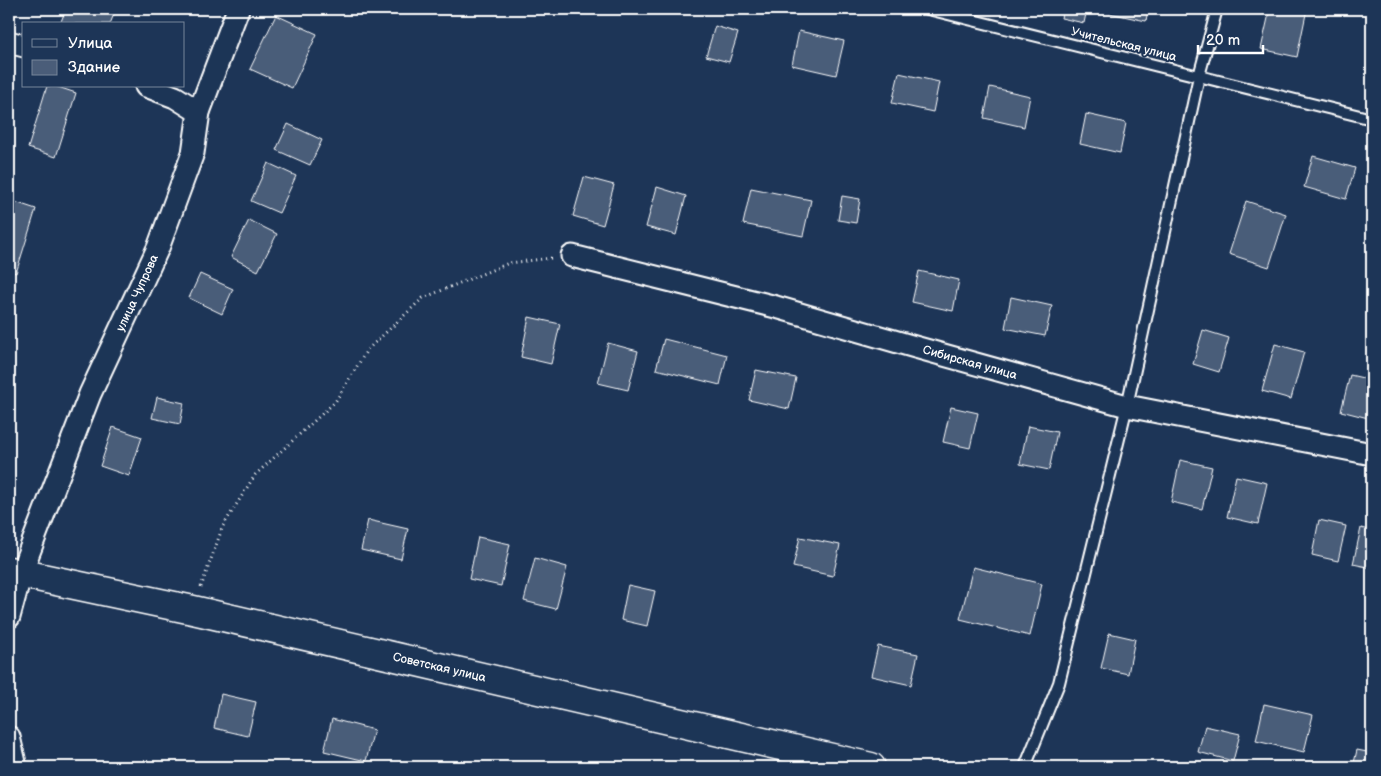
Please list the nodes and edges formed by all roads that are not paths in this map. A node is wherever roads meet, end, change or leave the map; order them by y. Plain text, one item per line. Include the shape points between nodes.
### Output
1 (238, 9) edge
2 (928, 9) edge
3 (1217, 9) edge
4 (9, 42) edge
5 (22, 45) edge
6 (1200, 76) junction
7 (151, 88) edge
8 (199, 112) junction
9 (1372, 119) edge
10 (572, 256) road end
11 (1128, 406) junction
12 (1372, 454) edge
13 (15, 572) edge
14 (9, 617) edge
15 (9, 737) edge
16 (16, 767) edge
17 (870, 767) edge
18 (1025, 767) edge

1 - 8 street, улица Чупрова
2 - 6 lane, Учительская улица
3 - 6 lane
4 - 5 street
6 - 9 lane, Учительская улица
6 - 11 lane
7 - 8 street via 175,97
8 - 13 street, улица Чупрова via 193,153 158,248 90,394
10 - 11 street, Сибирская улица via 776,307
11 - 12 street, Сибирская улица
11 - 18 lane via 1058,683
13 - 14 street, улица Чупрова
13 - 17 main road, Советская улица via 193,610
15 - 16 street

